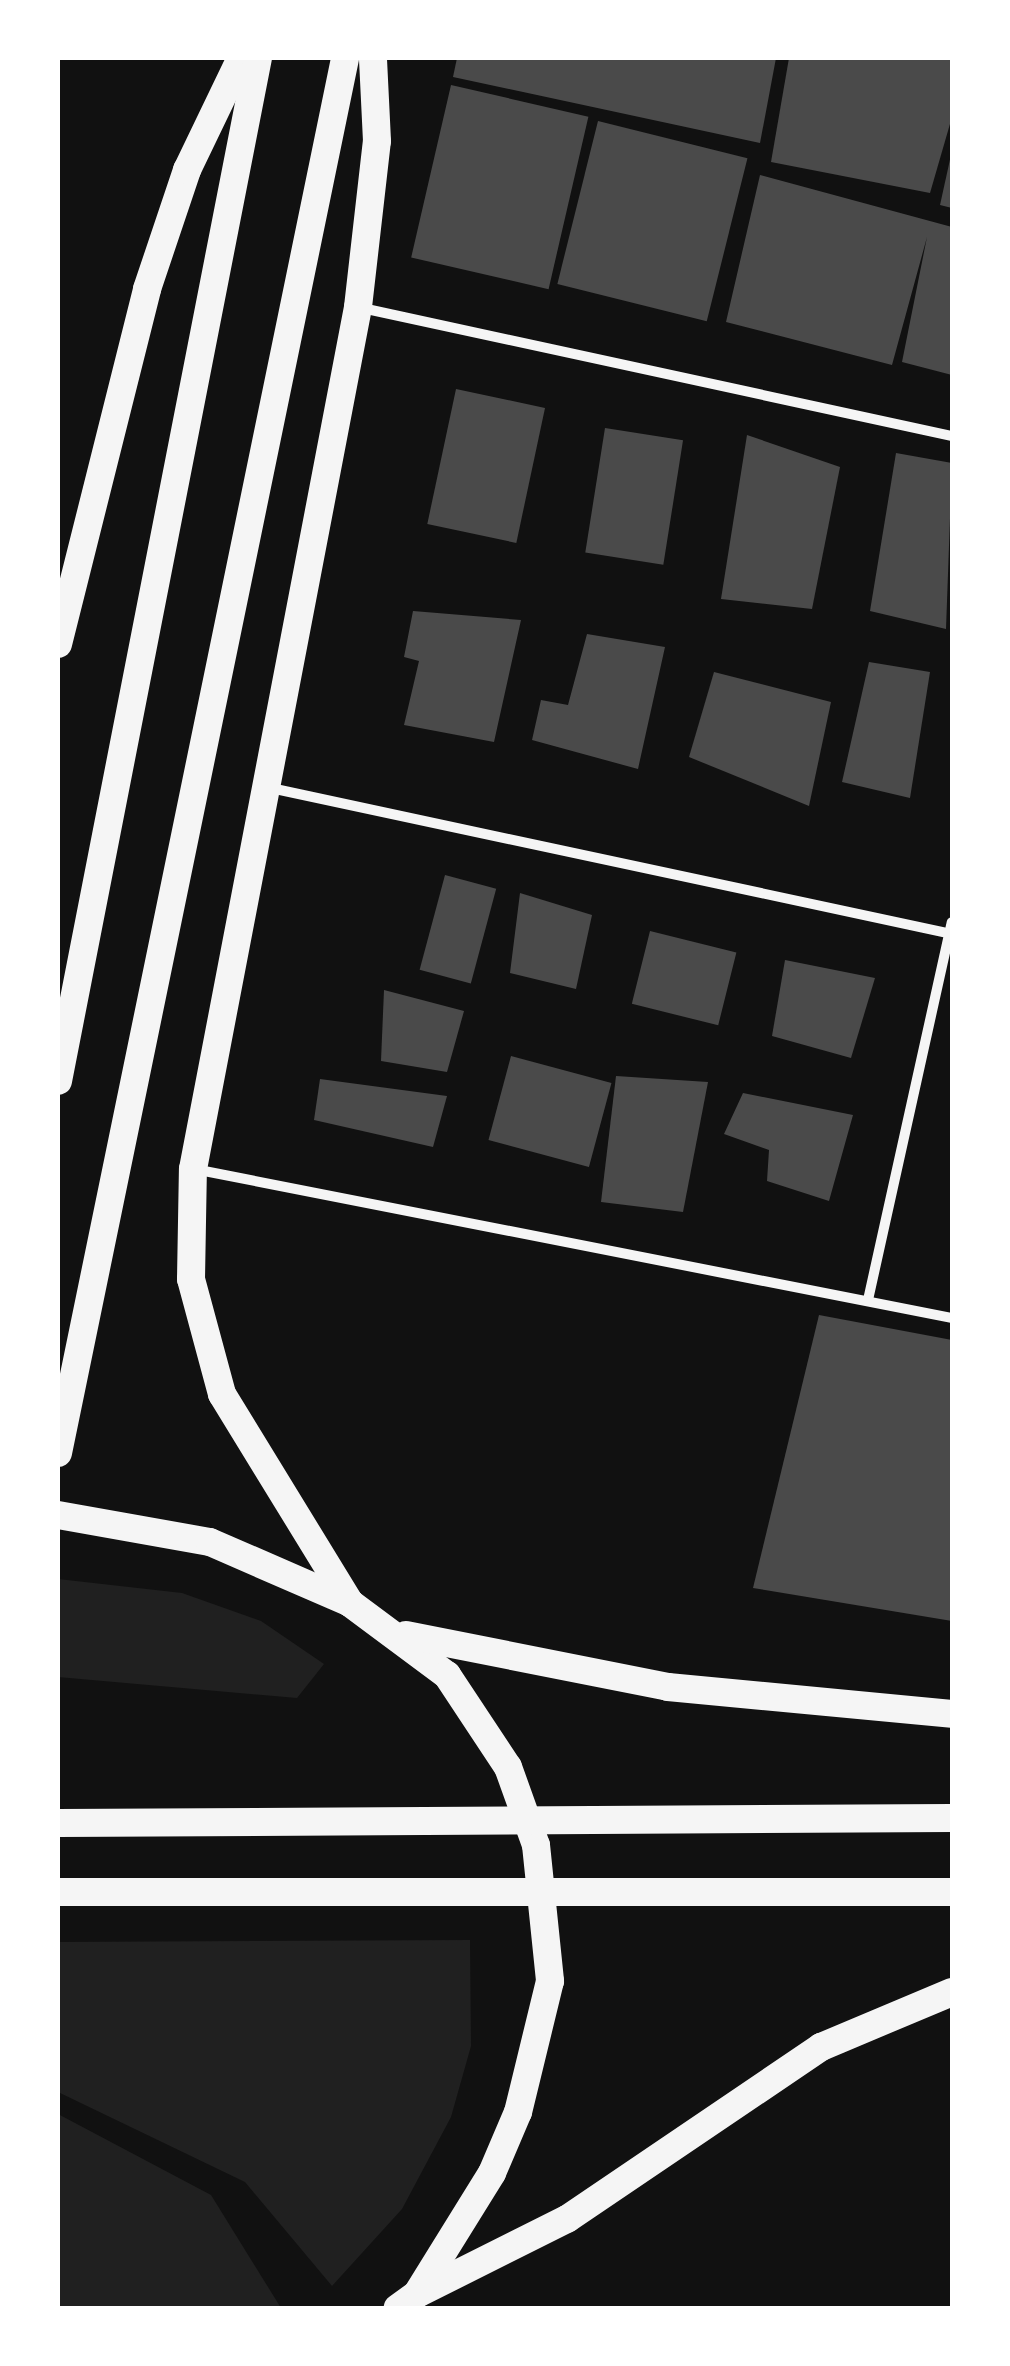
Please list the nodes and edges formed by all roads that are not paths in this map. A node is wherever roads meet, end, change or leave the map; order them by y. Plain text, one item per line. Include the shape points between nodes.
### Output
1 (241, 58) edge
2 (258, 58) edge
3 (345, 58) edge
4 (373, 58) edge
5 (358, 307) junction
6 (952, 436) edge
7 (58, 644) edge
8 (265, 787) junction
9 (952, 930) edge
10 (58, 1081) edge
11 (192, 1169) junction
12 (868, 1300) junction
13 (952, 1318) edge
14 (58, 1453) edge
15 (58, 1515) edge
16 (350, 1602) junction
17 (397, 1632) junction
18 (952, 1714) edge
19 (952, 1818) edge
20 (58, 1823) edge
21 (58, 1892) edge
22 (952, 1892) edge
23 (952, 1992) edge
24 (408, 2301) edge

1 - 7 highway via 187,170 146,289
2 - 10 highway via 172,532
3 - 14 highway
4 - 5 highway via 377,141
5 - 6 street
5 - 8 highway
8 - 9 street
8 - 11 highway
9 - 12 street
11 - 12 street
11 - 16 highway via 192,1279 222,1394
12 - 13 street
15 - 16 highway via 210,1542
16 - 17 highway
17 - 18 highway via 668,1687
17 - 24 highway via 469,1704 508,1767 536,1845 550,1981 505,2142
19 - 20 highway
21 - 22 highway
23 - 24 highway via 821,2048 567,2219

